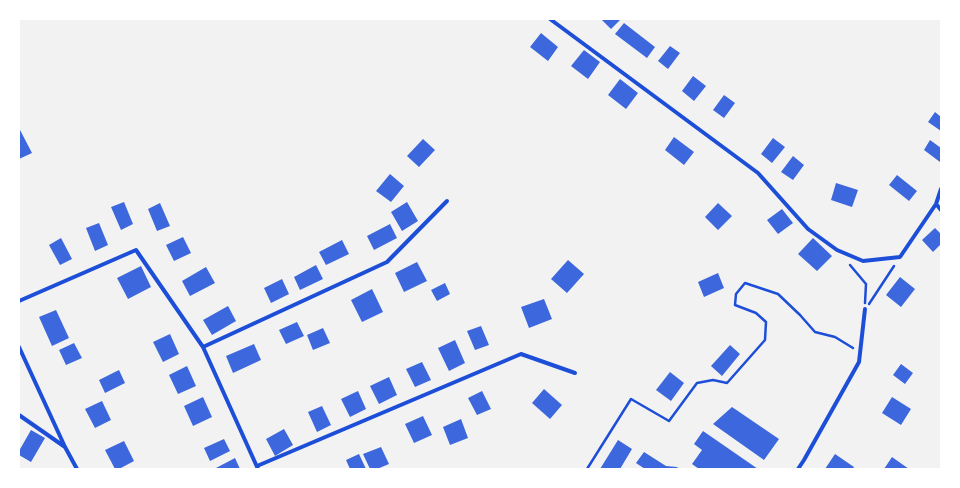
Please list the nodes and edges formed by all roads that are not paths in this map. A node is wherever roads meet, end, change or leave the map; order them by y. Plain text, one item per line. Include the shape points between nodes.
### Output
1 (550, 19) edge
2 (941, 189) edge
3 (447, 201) dead end
4 (936, 204) junction
5 (941, 210) edge
6 (19, 301) edge
7 (865, 309) road end
8 (19, 347) edge
9 (203, 348) junction
10 (575, 373) dead end
11 (19, 415) edge
12 (65, 447) junction
13 (257, 468) edge
14 (77, 469) edge
15 (798, 469) edge

1 - 4 street via 758,173 808,229 837,250 863,261 900,257
2 - 4 street
3 - 9 street via 387,262
4 - 5 street
6 - 9 street via 136,250
7 - 15 street via 858,362
8 - 12 street
9 - 13 street
10 - 13 street via 522,354
11 - 12 street
12 - 14 street

